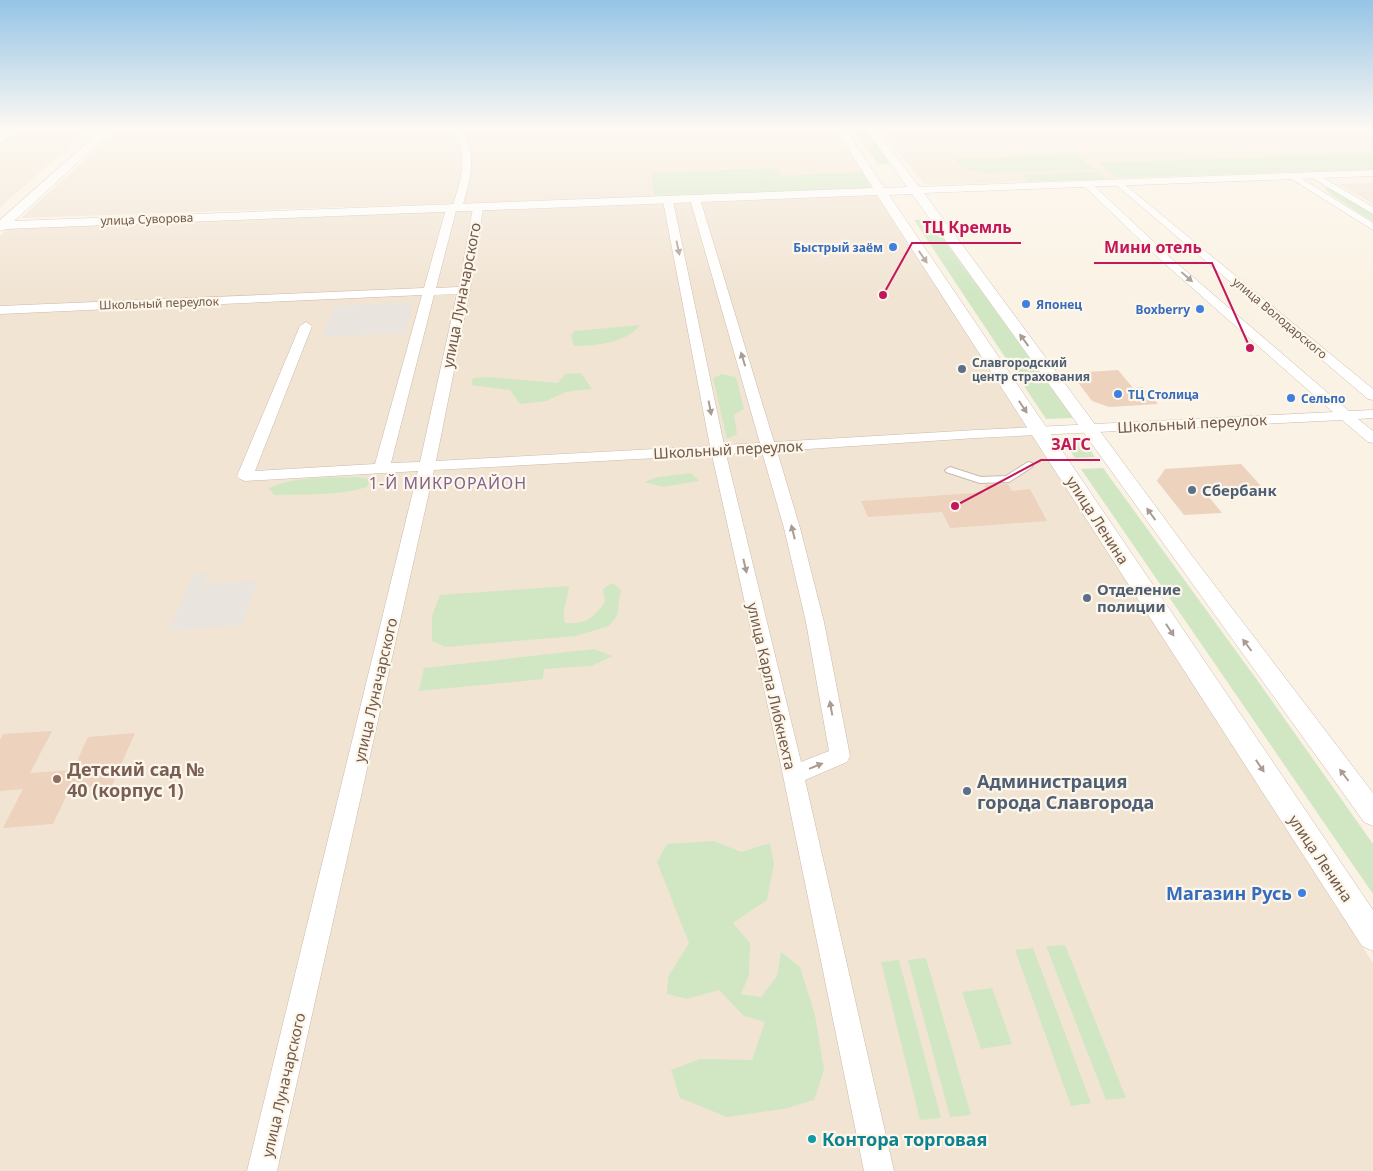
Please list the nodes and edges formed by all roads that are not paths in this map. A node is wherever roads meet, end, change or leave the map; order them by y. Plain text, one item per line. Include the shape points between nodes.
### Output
1 (49, 183) edge
2 (462, 183) edge
3 (875, 183) edge
4 (911, 183) edge
5 (1108, 183) edge
6 (1119, 183) edge
7 (1303, 183) edge
8 (1326, 183) edge
9 (1087, 184) junction
10 (916, 190) junction
11 (881, 192) junction
12 (695, 200) junction
13 (668, 201) junction
14 (454, 208) junction
15 (478, 208) junction
16 (1373, 211) edge
17 (1, 226) edge
18 (1373, 227) edge
19 (464, 290) junction
20 (430, 292) junction
21 (0, 310) edge
22 (306, 326) dead end
23 (1373, 396) edge
24 (1373, 414) edge
25 (1346, 416) junction
26 (1088, 429) junction
27 (1040, 432) junction
28 (1373, 439) edge
29 (769, 447) junction
30 (718, 450) junction
31 (1028, 465) dead end
32 (427, 466) junction
33 (382, 468) junction
34 (950, 470) dead end
35 (793, 775) junction
36 (1373, 814) edge
37 (1373, 936) edge
38 (262, 1171) edge
39 (879, 1171) edge

1 - 17 street
2 - 14 street, улица Луначарского
3 - 11 street, улица Ленина
4 - 10 street
5 - 9 street, улица Суворова
6 - 23 street, улица Володарского
7 - 18 street
8 - 16 street
9 - 10 street, улица Суворова
9 -> 25 street, улица Володарского via 1168,261
10 - 11 street, улица Суворова
26 -> 10 street
11 - 12 street, улица Суворова
11 -> 27 street, улица Ленина
12 - 13 street, улица Суворова
29 -> 12 street
13 - 15 street, улица Суворова
13 -> 30 street, улица Карла Либкнехта
14 - 15 street, улица Суворова
14 - 17 street, улица Суворова
14 - 20 street, улица Луначарского
15 - 19 street, улица Луначарского
19 - 20 street, Школьный переулок
19 - 32 street, улица Луначарского
20 - 21 street, Школьный переулок
20 - 33 street, улица Луначарского
22 - 33 street, Школьный переулок via 245,476
24 - 25 street, Школьный переулок
25 - 26 street, Школьный переулок
25 - 28 street, улица Володарского
26 - 27 street, Школьный переулок
36 -> 26 street
27 - 29 street, Школьный переулок
27 -> 37 street, улица Ленина
29 - 30 street, Школьный переулок
35 -> 29 street via 840,756 815,622
30 - 32 street, Школьный переулок
30 -> 35 street, улица Карла Либкнехта
31 - 34 street via 1010,478 980,480
32 - 33 street, Школьный переулок
32 - 38 street, улица Луначарского
35 - 39 street, улица Карла Либкнехта

